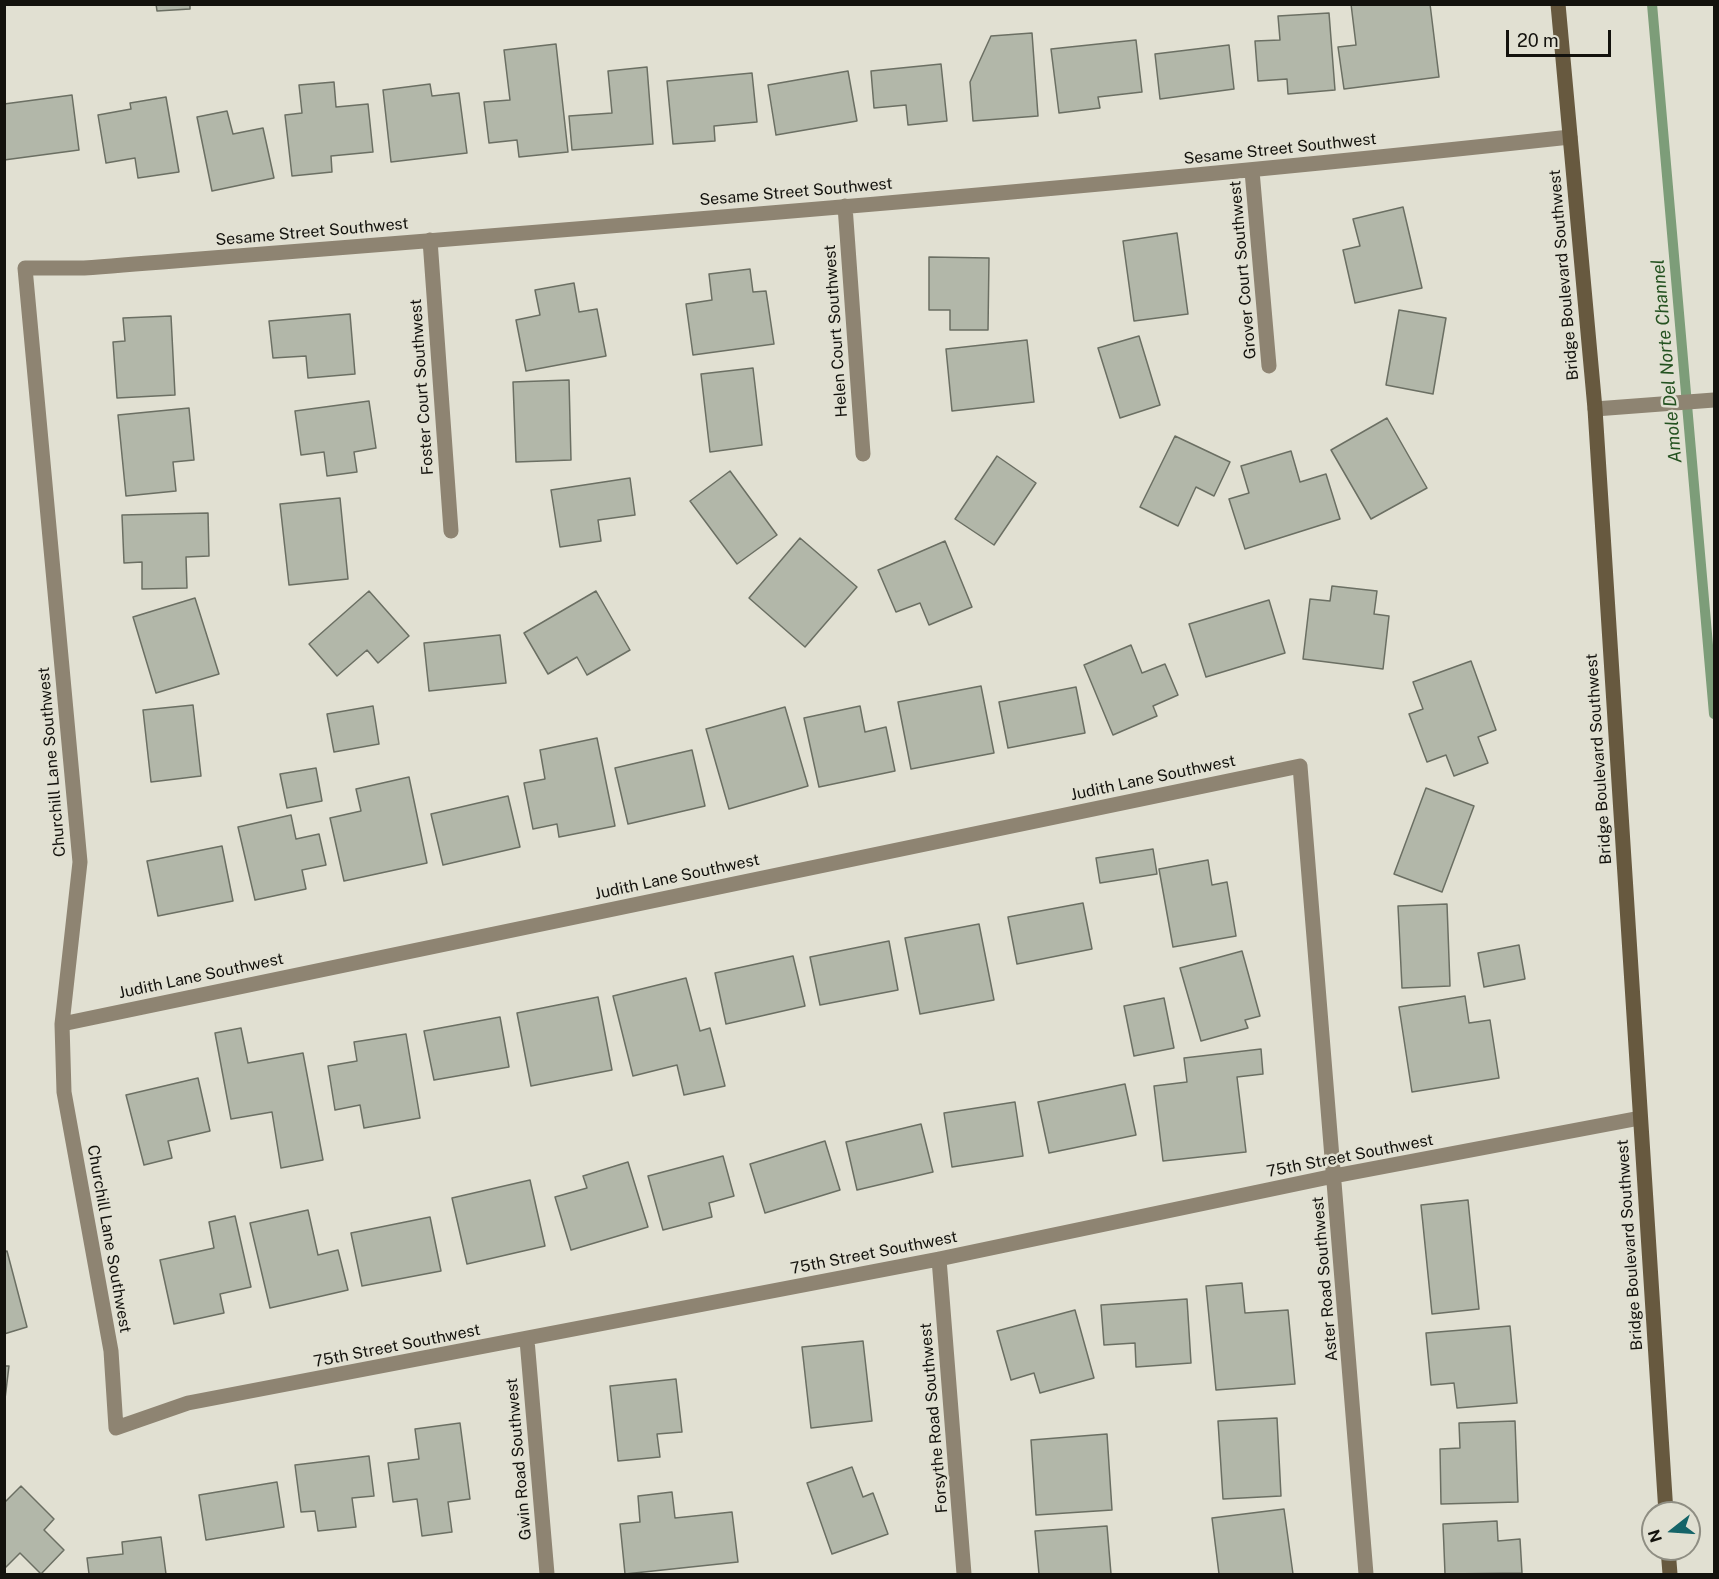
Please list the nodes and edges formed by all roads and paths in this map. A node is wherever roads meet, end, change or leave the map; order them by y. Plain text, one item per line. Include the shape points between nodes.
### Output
1 (1558, 4) edge
2 (1570, 137) junction
3 (1252, 171) junction
4 (845, 206) junction
5 (430, 240) junction
6 (25, 268) joint
7 (1269, 366) dead end
8 (1714, 400) edge
9 (1595, 409) junction
10 (863, 454) dead end
11 (451, 531) dead end
12 (1300, 766) joint
13 (62, 1024) junction
14 (1640, 1118) junction
15 (1334, 1176) junction
16 (939, 1259) junction
17 (527, 1340) junction
18 (116, 1428) joint
19 (1665, 1501) edge
20 (547, 1575) edge
21 (964, 1575) edge
22 (1366, 1575) edge

1 - 2 street, Bridge Boulevard Southwest
2 - 3 street, Sesame Street Southwest
2 - 9 street, Bridge Boulevard Southwest
3 - 4 street, Sesame Street Southwest
3 - 7 street, Grover Court Southwest
4 - 5 street, Sesame Street Southwest
4 - 10 street, Helen Court Southwest
5 - 6 street, Sesame Street Southwest via 84,268
5 - 11 street, Foster Court Southwest
6 - 13 street, Churchill Lane Southwest via 80,862
8 - 9 street
9 - 14 street, Bridge Boulevard Southwest
12 - 13 street, Judith Lane Southwest
12 - 15 street, Aster Road Southwest
13 - 18 street, Churchill Lane Southwest via 64,1092 111,1351
14 - 15 street, 75th Street Southwest
14 - 19 street, Bridge Boulevard Southwest
15 - 16 street, 75th Street Southwest
15 - 22 street, Aster Road Southwest
16 - 17 street, 75th Street Southwest
16 - 21 street, Forsythe Road Southwest
17 - 18 street, 75th Street Southwest via 188,1404
17 - 20 street, Gwin Road Southwest

